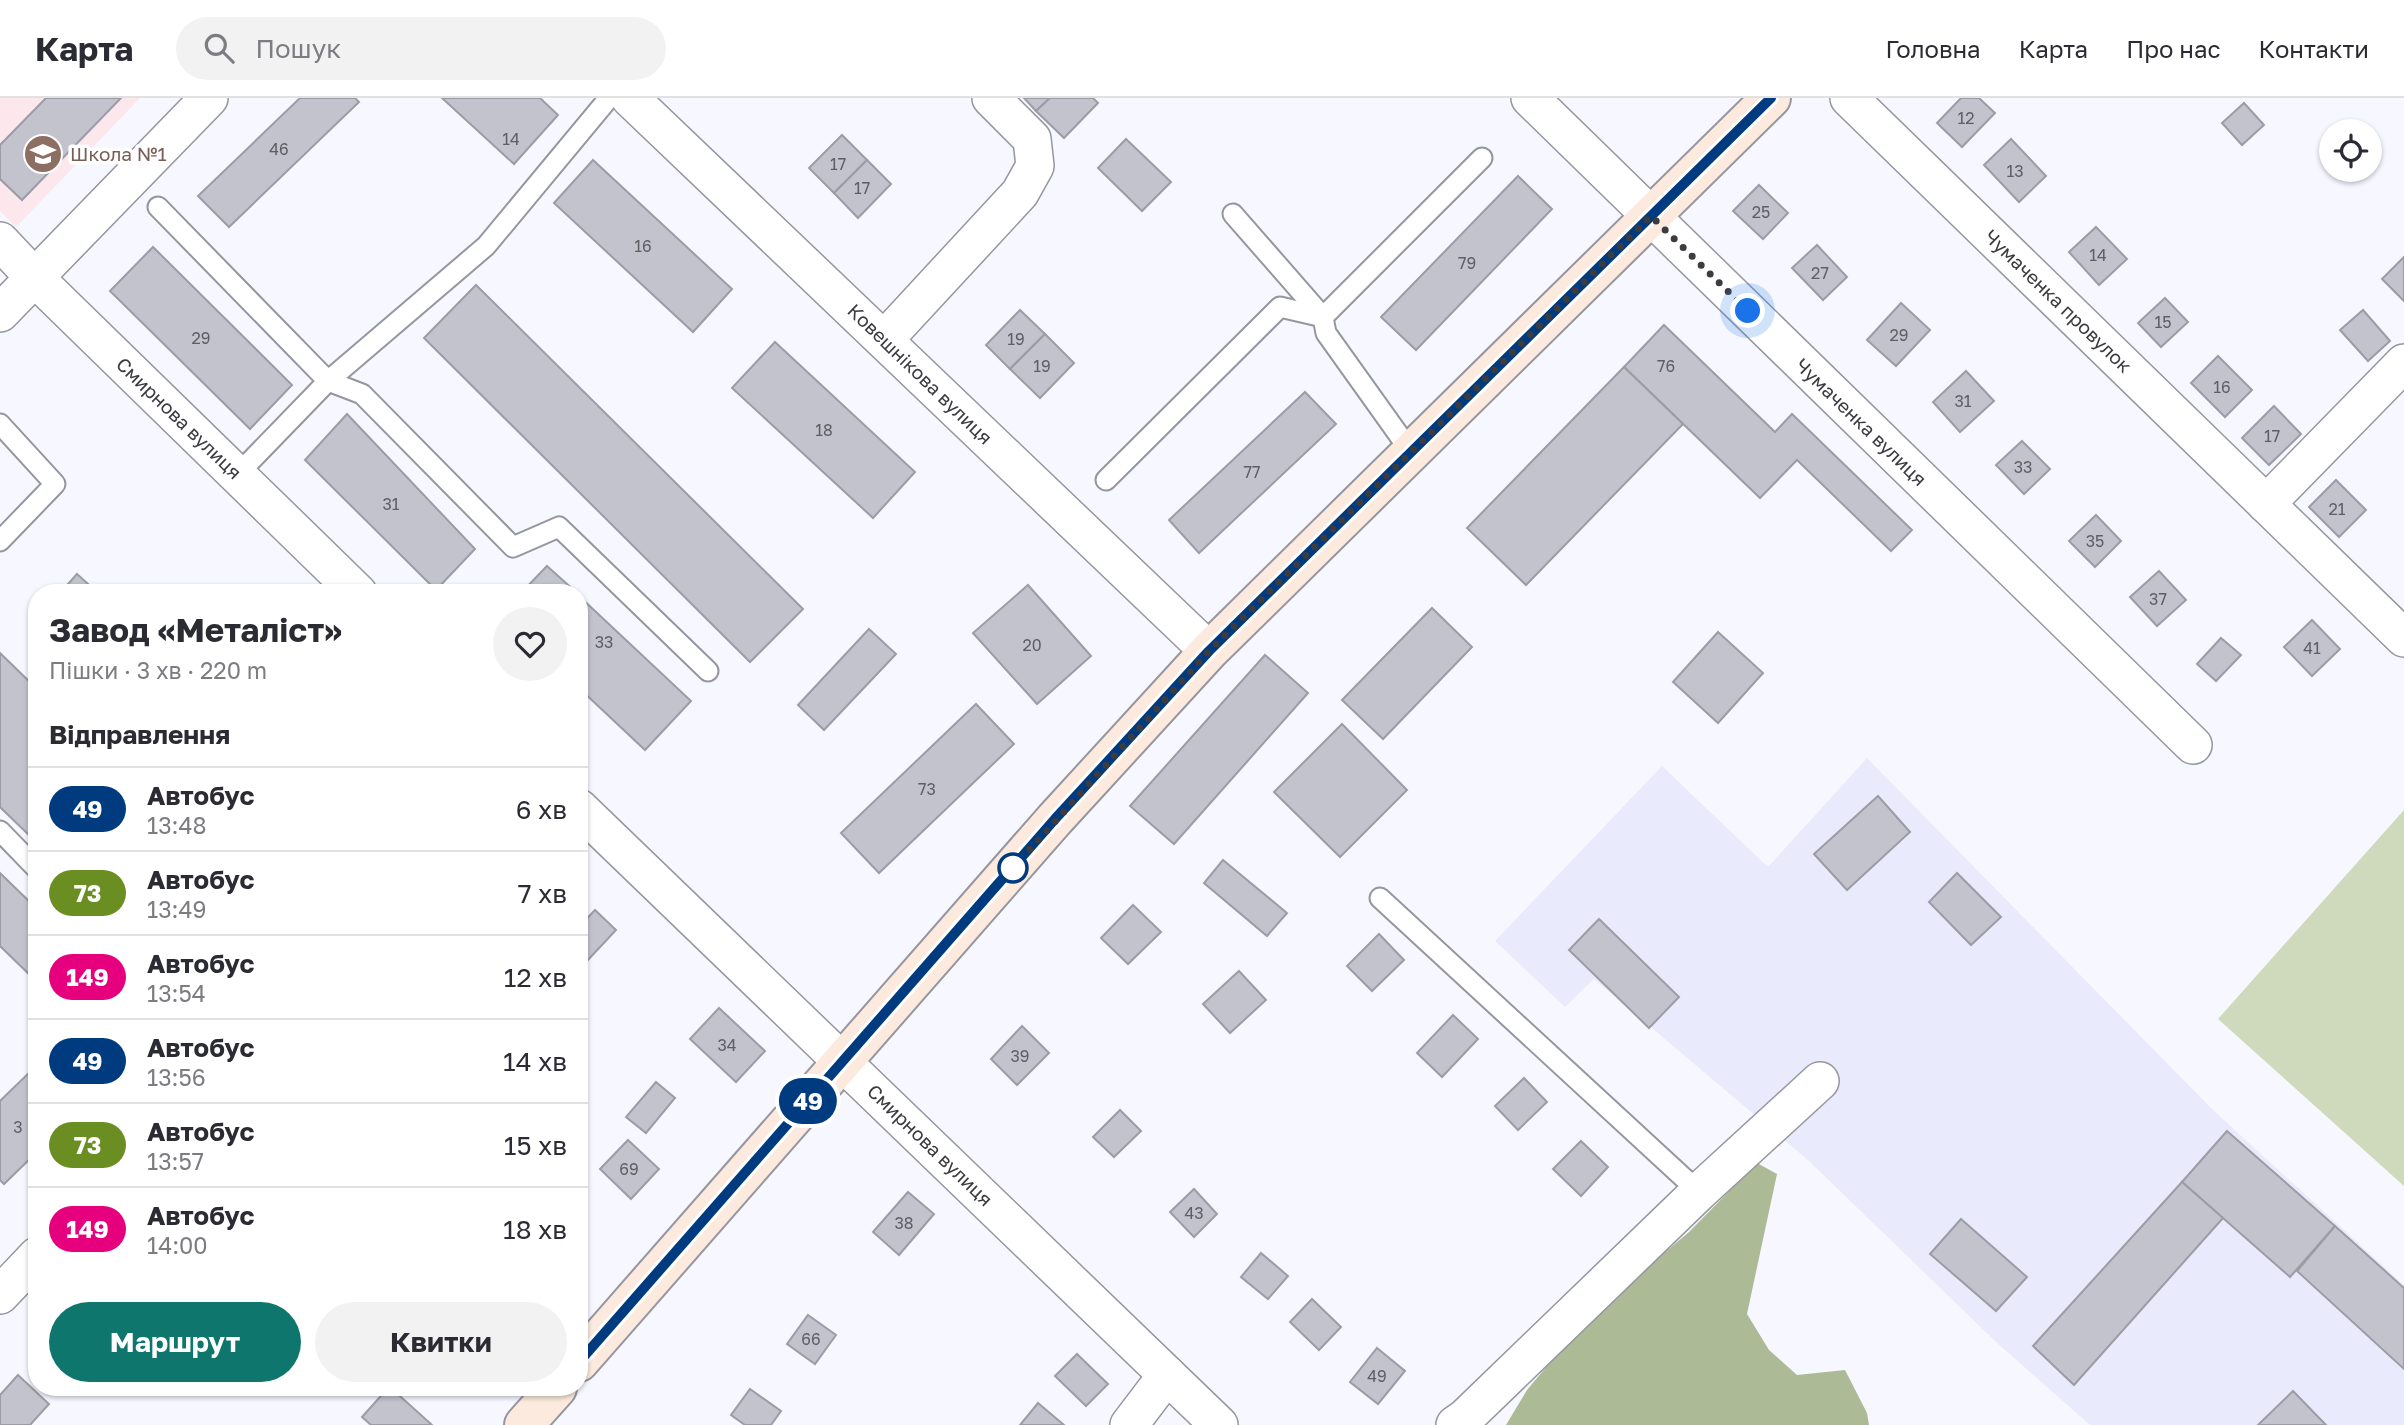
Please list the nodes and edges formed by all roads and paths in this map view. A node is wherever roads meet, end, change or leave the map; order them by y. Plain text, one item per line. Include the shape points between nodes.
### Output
1 (209, 98) edge
2 (609, 98) edge
3 (629, 98) edge
4 (991, 98) edge
5 (1530, 98) edge
6 (1771, 98) edge
7 (1849, 98) edge
8 (1482, 158) dead end
9 (158, 207) dead end
10 (1234, 214) dead end
11 (1651, 216) junction
12 (0, 241) edge
13 (34, 277) junction
14 (0, 313) edge
15 (1323, 317) junction
16 (884, 340) junction
17 (2404, 363) edge
18 (328, 381) junction
19 (0, 424) edge
20 (1411, 452) junction
21 (237, 475) junction
22 (1106, 480) dead end
23 (2266, 504) junction
24 (0, 541) edge
25 (349, 584) edge
26 (2404, 638) edge
27 (1209, 651) junction
28 (708, 671) dead end
29 (2193, 745) dead end
30 (588, 817) edge
31 (0, 831) edge
32 (28, 860) edge
33 (1380, 898) dead end
34 (843, 1061) junction
35 (1820, 1081) dead end
36 (1699, 1192) junction
37 (28, 1266) edge
38 (0, 1296) edge
39 (588, 1352) edge
40 (1167, 1375) junction
41 (550, 1396) edge
42 (524, 1425) edge
43 (1129, 1425) edge
44 (1219, 1425) edge
45 (1455, 1425) edge

1 - 13 street
2 - 18 lane via 486,246
3 - 16 street, Ковешнікова вулиця
4 - 16 street via 1032,139 1035,166 1020,193
5 - 11 street, Чумаченка вулиця
6 - 11 street
7 - 23 street, Чумаченка провулок
8 - 15 lane
9 - 18 lane
10 - 15 lane
11 - 20 street
11 - 29 street, Чумаченка вулиця
12 - 13 street, Смирнова вулиця
13 - 14 street
13 - 21 street, Смирнова вулиця
15 - 20 lane via 1326,333
15 - 22 lane via 1280,307
16 - 27 street, Ковешнікова вулиця
17 - 23 street
18 - 21 lane
18 - 28 lane via 362,394 513,547 559,527
19 - 24 lane via 55,484
20 - 27 street
21 - 25 street, Смирнова вулиця
23 - 26 street, Чумаченка провулок
27 - 34 street
30 - 34 street, Смирнова вулиця
31 - 32 lane
33 - 36 lane
34 - 39 street
34 - 40 street, Смирнова вулиця
35 - 36 street
36 - 45 street
37 - 38 street
40 - 43 street
40 - 44 street, Смирнова вулиця
41 - 42 street

